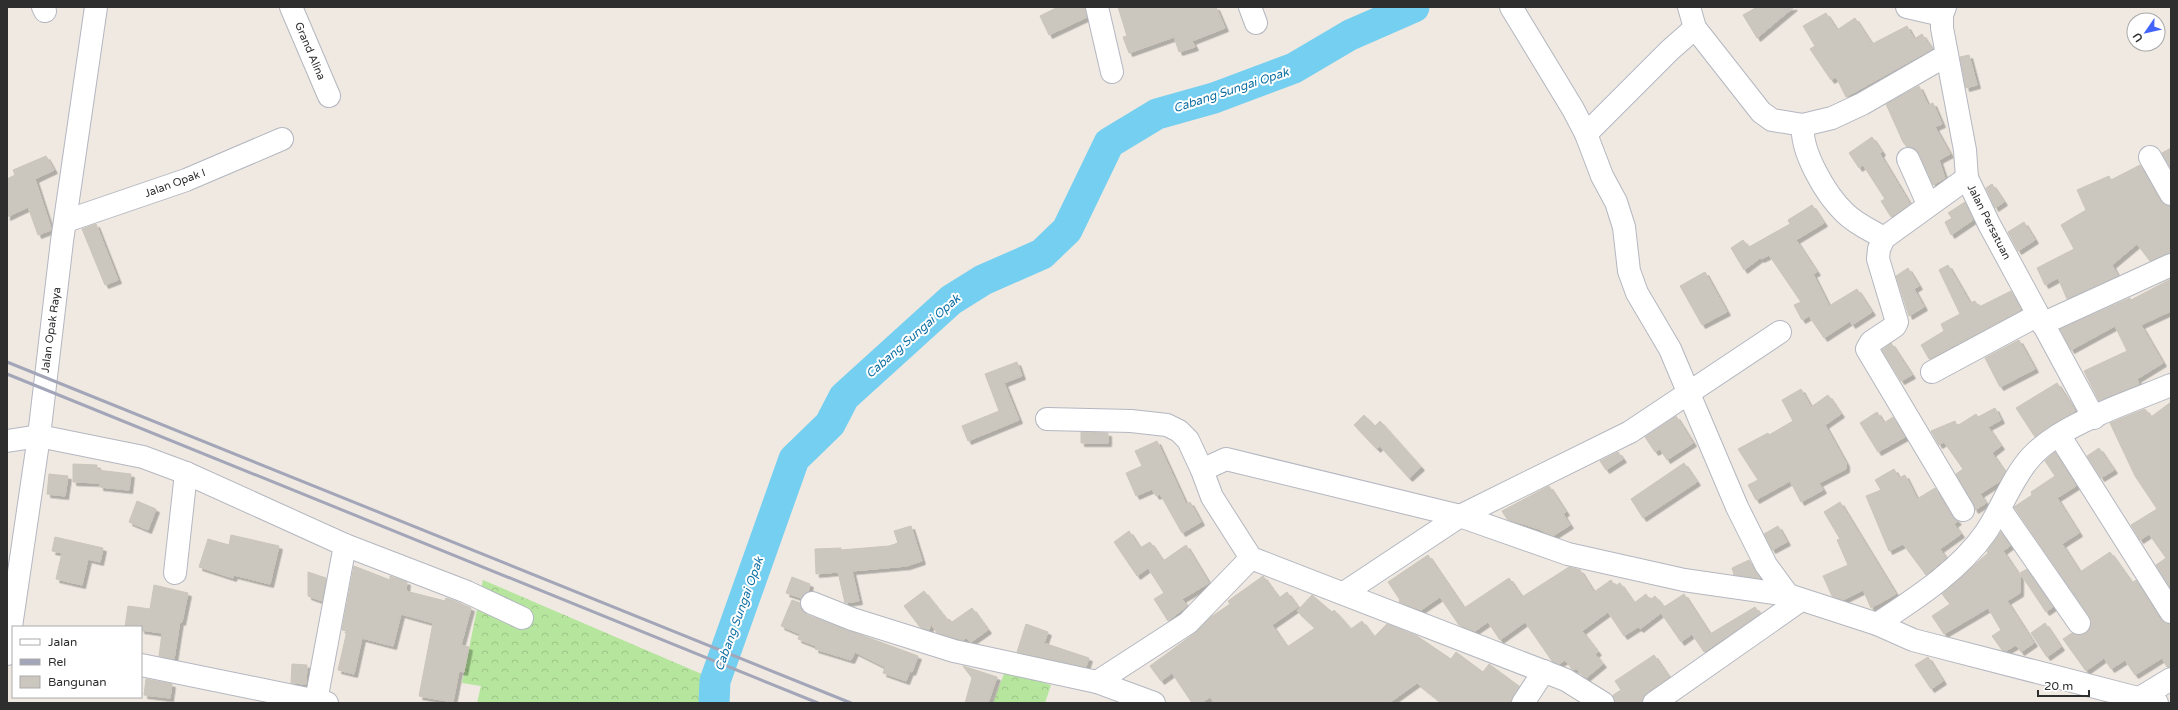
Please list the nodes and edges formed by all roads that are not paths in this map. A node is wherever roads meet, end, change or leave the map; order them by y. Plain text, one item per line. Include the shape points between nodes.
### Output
1 (96, 7) edge
2 (291, 7) edge
3 (1097, 7) edge
4 (1511, 7) edge
5 (1689, 7) edge
6 (1907, 7) edge
7 (1944, 11) edge
8 (1694, 28) junction
9 (1947, 55) junction
10 (1112, 72) dead end
11 (329, 96) dead end
12 (1803, 125) junction
13 (1586, 134) junction
14 (282, 139) dead end
15 (2150, 157) dead end
16 (1908, 159) dead end
17 (1967, 178) junction
18 (2171, 194) edge
19 (1928, 204) junction
20 (66, 222) junction
21 (1884, 238) junction
22 (2171, 265) edge
23 (2040, 319) junction
24 (1780, 332) dead end
25 (1932, 372) dead end
26 (2171, 385) edge
27 (1688, 393) junction
28 (2094, 418) junction
29 (1047, 419) dead end
30 (2059, 435) junction
31 (39, 436) junction
32 (7, 441) edge
33 (1202, 470) junction
34 (186, 473) junction
35 (2000, 509) junction
36 (1963, 510) dead end
37 (1460, 516) junction
38 (345, 544) junction
39 (1251, 558) junction
40 (13, 572) edge
41 (175, 573) dead end
42 (1344, 593) junction
43 (1792, 602) junction
44 (812, 603) dead end
45 (2171, 612) edge
46 (522, 618) dead end
47 (2079, 623) dead end
48 (1877, 624) junction
49 (12, 626) edge
50 (7, 654) edge
51 (142, 665) edge
52 (1544, 671) junction
53 (2171, 679) edge
54 (1097, 682) junction
55 (2143, 701) edge
56 (321, 702) edge
57 (1154, 703) edge
58 (1523, 703) edge
59 (1603, 703) edge
60 (1654, 703) edge

1 - 20 street, Jalan Opak Raya
2 - 11 street, Grand Alina
3 - 10 street
4 - 13 street
5 - 8 street
6 - 7 street
7 - 9 street, Jalan Persatuan via 1942,28
8 - 12 street via 1765,117
8 - 13 street
9 - 12 street via 1862,104 1832,118
9 - 17 street, Jalan Persatuan via 1965,150
12 - 21 street via 1806,147 1815,170 1830,194 1843,211 1856,222
13 - 27 street via 1602,176 1616,202 1624,227 1629,271 1637,293 1670,349
14 - 20 street, Jalan Opak I via 186,180
15 - 18 street
16 - 19 street
17 - 19 street
17 - 23 street, Jalan Persatuan
19 - 21 street
20 - 31 street, Jalan Opak Raya
21 - 36 street via 1878,259 1897,322 1871,342 1867,349
22 - 23 street
23 - 25 street
23 - 28 street, Jalan Persatuan
24 - 27 street
26 - 28 street
27 - 37 street via 1630,432
27 - 43 street via 1737,507 1766,565
28 - 30 street
29 - 33 street via 1131,421 1167,425 1179,431 1188,440
30 - 35 street via 2031,457
30 - 45 street
31 - 32 street
31 - 34 street via 144,457
31 - 40 street, Jalan Opak Raya
33 - 37 street via 1226,459
33 - 39 street via 1212,496
34 - 38 street
34 - 41 street
35 - 47 street
35 - 48 street via 1968,554 1922,594
37 - 42 street
37 - 43 street via 1568,554
38 - 46 street via 467,592
38 - 56 street
39 - 42 street
39 - 54 street via 1188,623
40 - 49 street, Jalan Opak Raya
42 - 52 street
43 - 48 street
43 - 60 street
44 - 54 street via 852,619 954,651
48 - 55 street via 1920,642
49 - 50 street, Jalan Opak Raya
51 - 56 street
52 - 58 street
52 - 59 street via 1566,680
53 - 55 street
54 - 57 street

